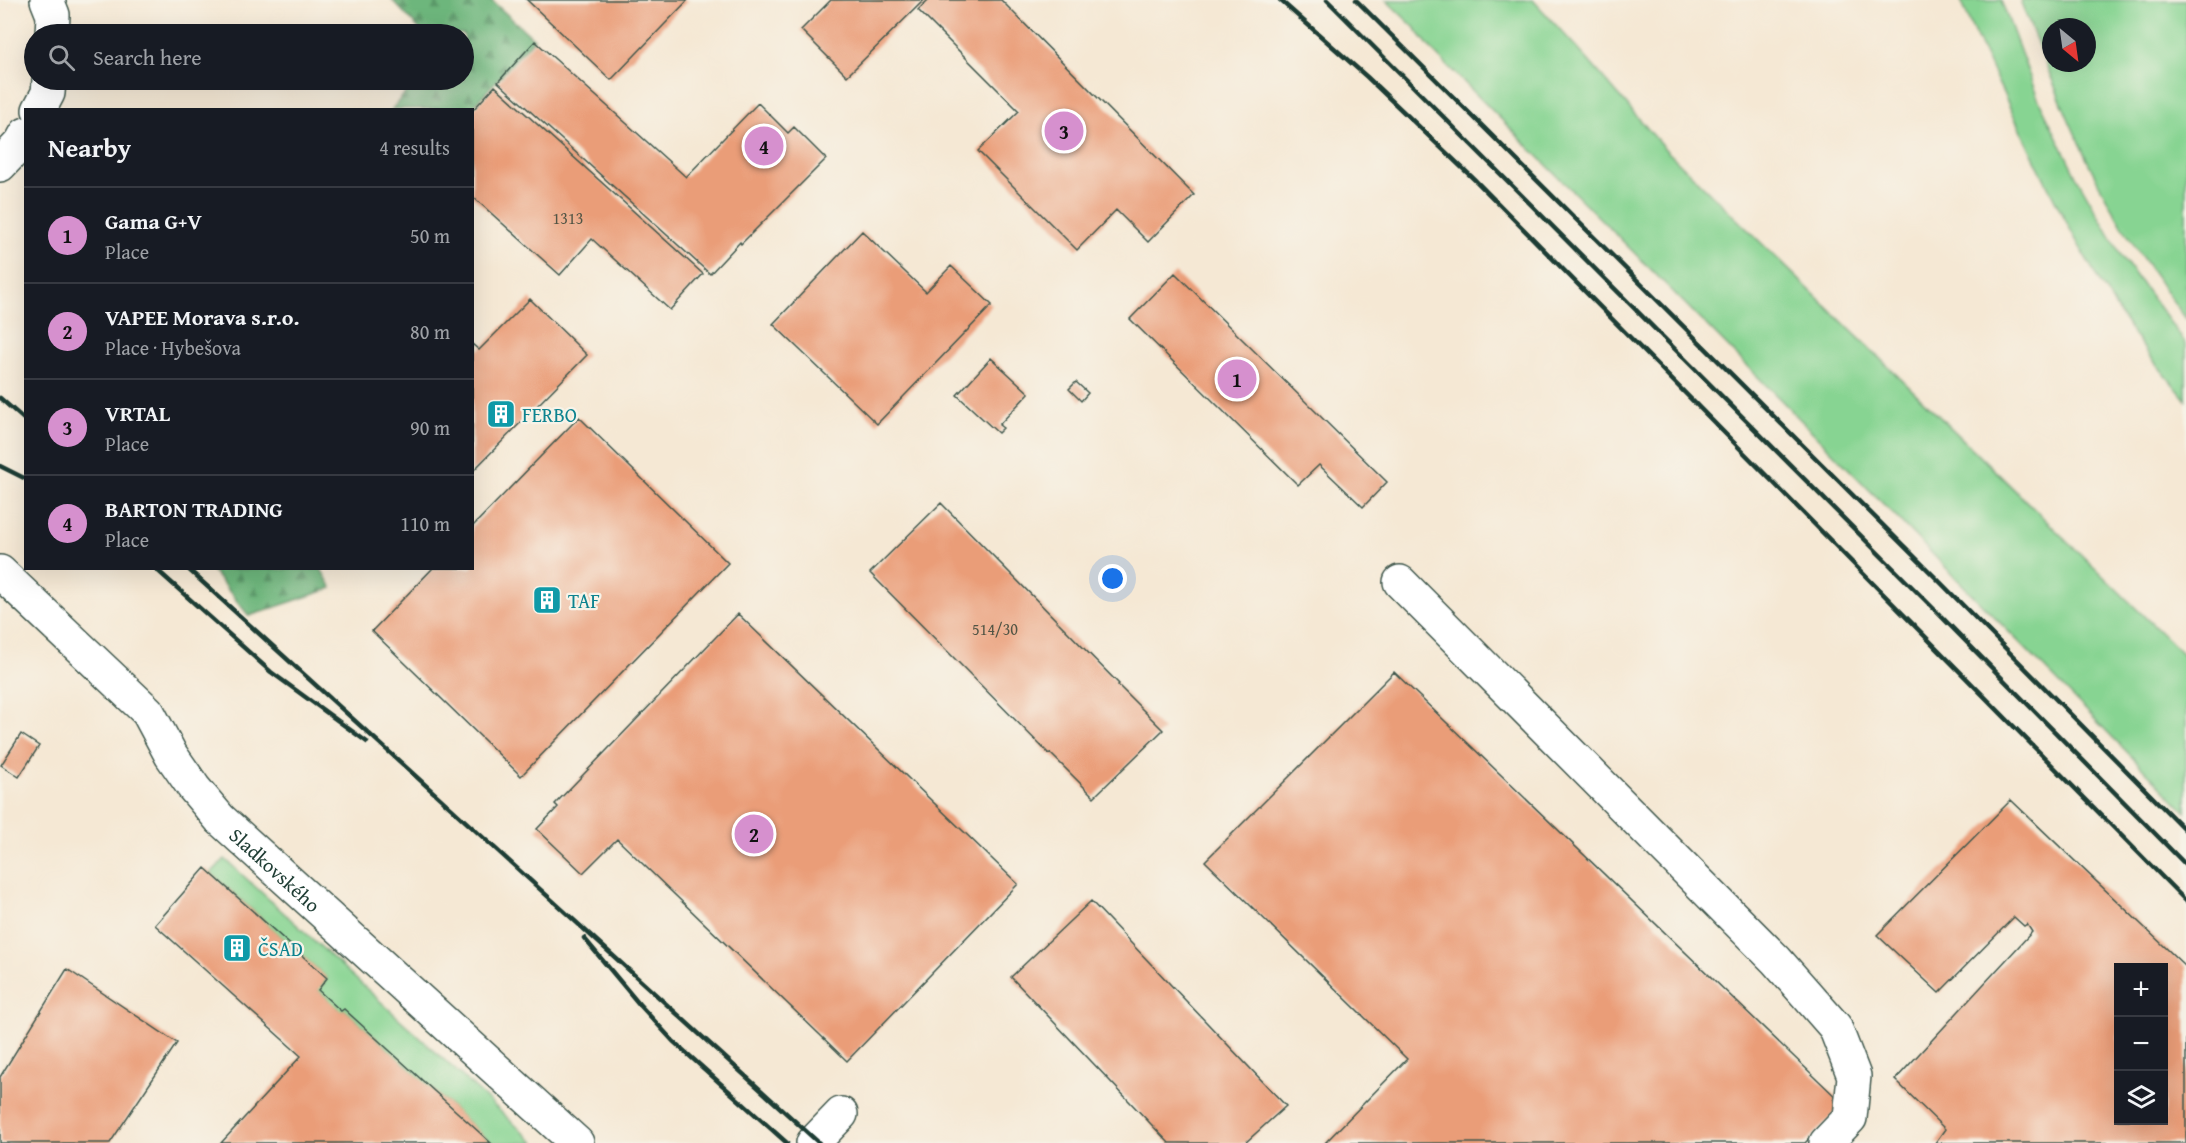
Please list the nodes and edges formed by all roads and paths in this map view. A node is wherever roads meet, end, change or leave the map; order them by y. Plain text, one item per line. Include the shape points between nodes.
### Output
1 (47, 0) edge
2 (53, 24) edge
3 (48, 90) edge
4 (40, 108) edge
5 (24, 138) edge
6 (0, 165) edge
7 (0, 572) edge
8 (1400, 582) dead end
9 (841, 1113) dead end
10 (577, 1143) edge
11 (813, 1143) edge
12 (1827, 1143) edge

1 - 2 street
3 - 4 street
5 - 6 street
7 - 10 street, Sladkovského via 148,712 171,755 220,819
8 - 12 street via 1776,960 1835,1027 1854,1076 1850,1118
9 - 11 street

